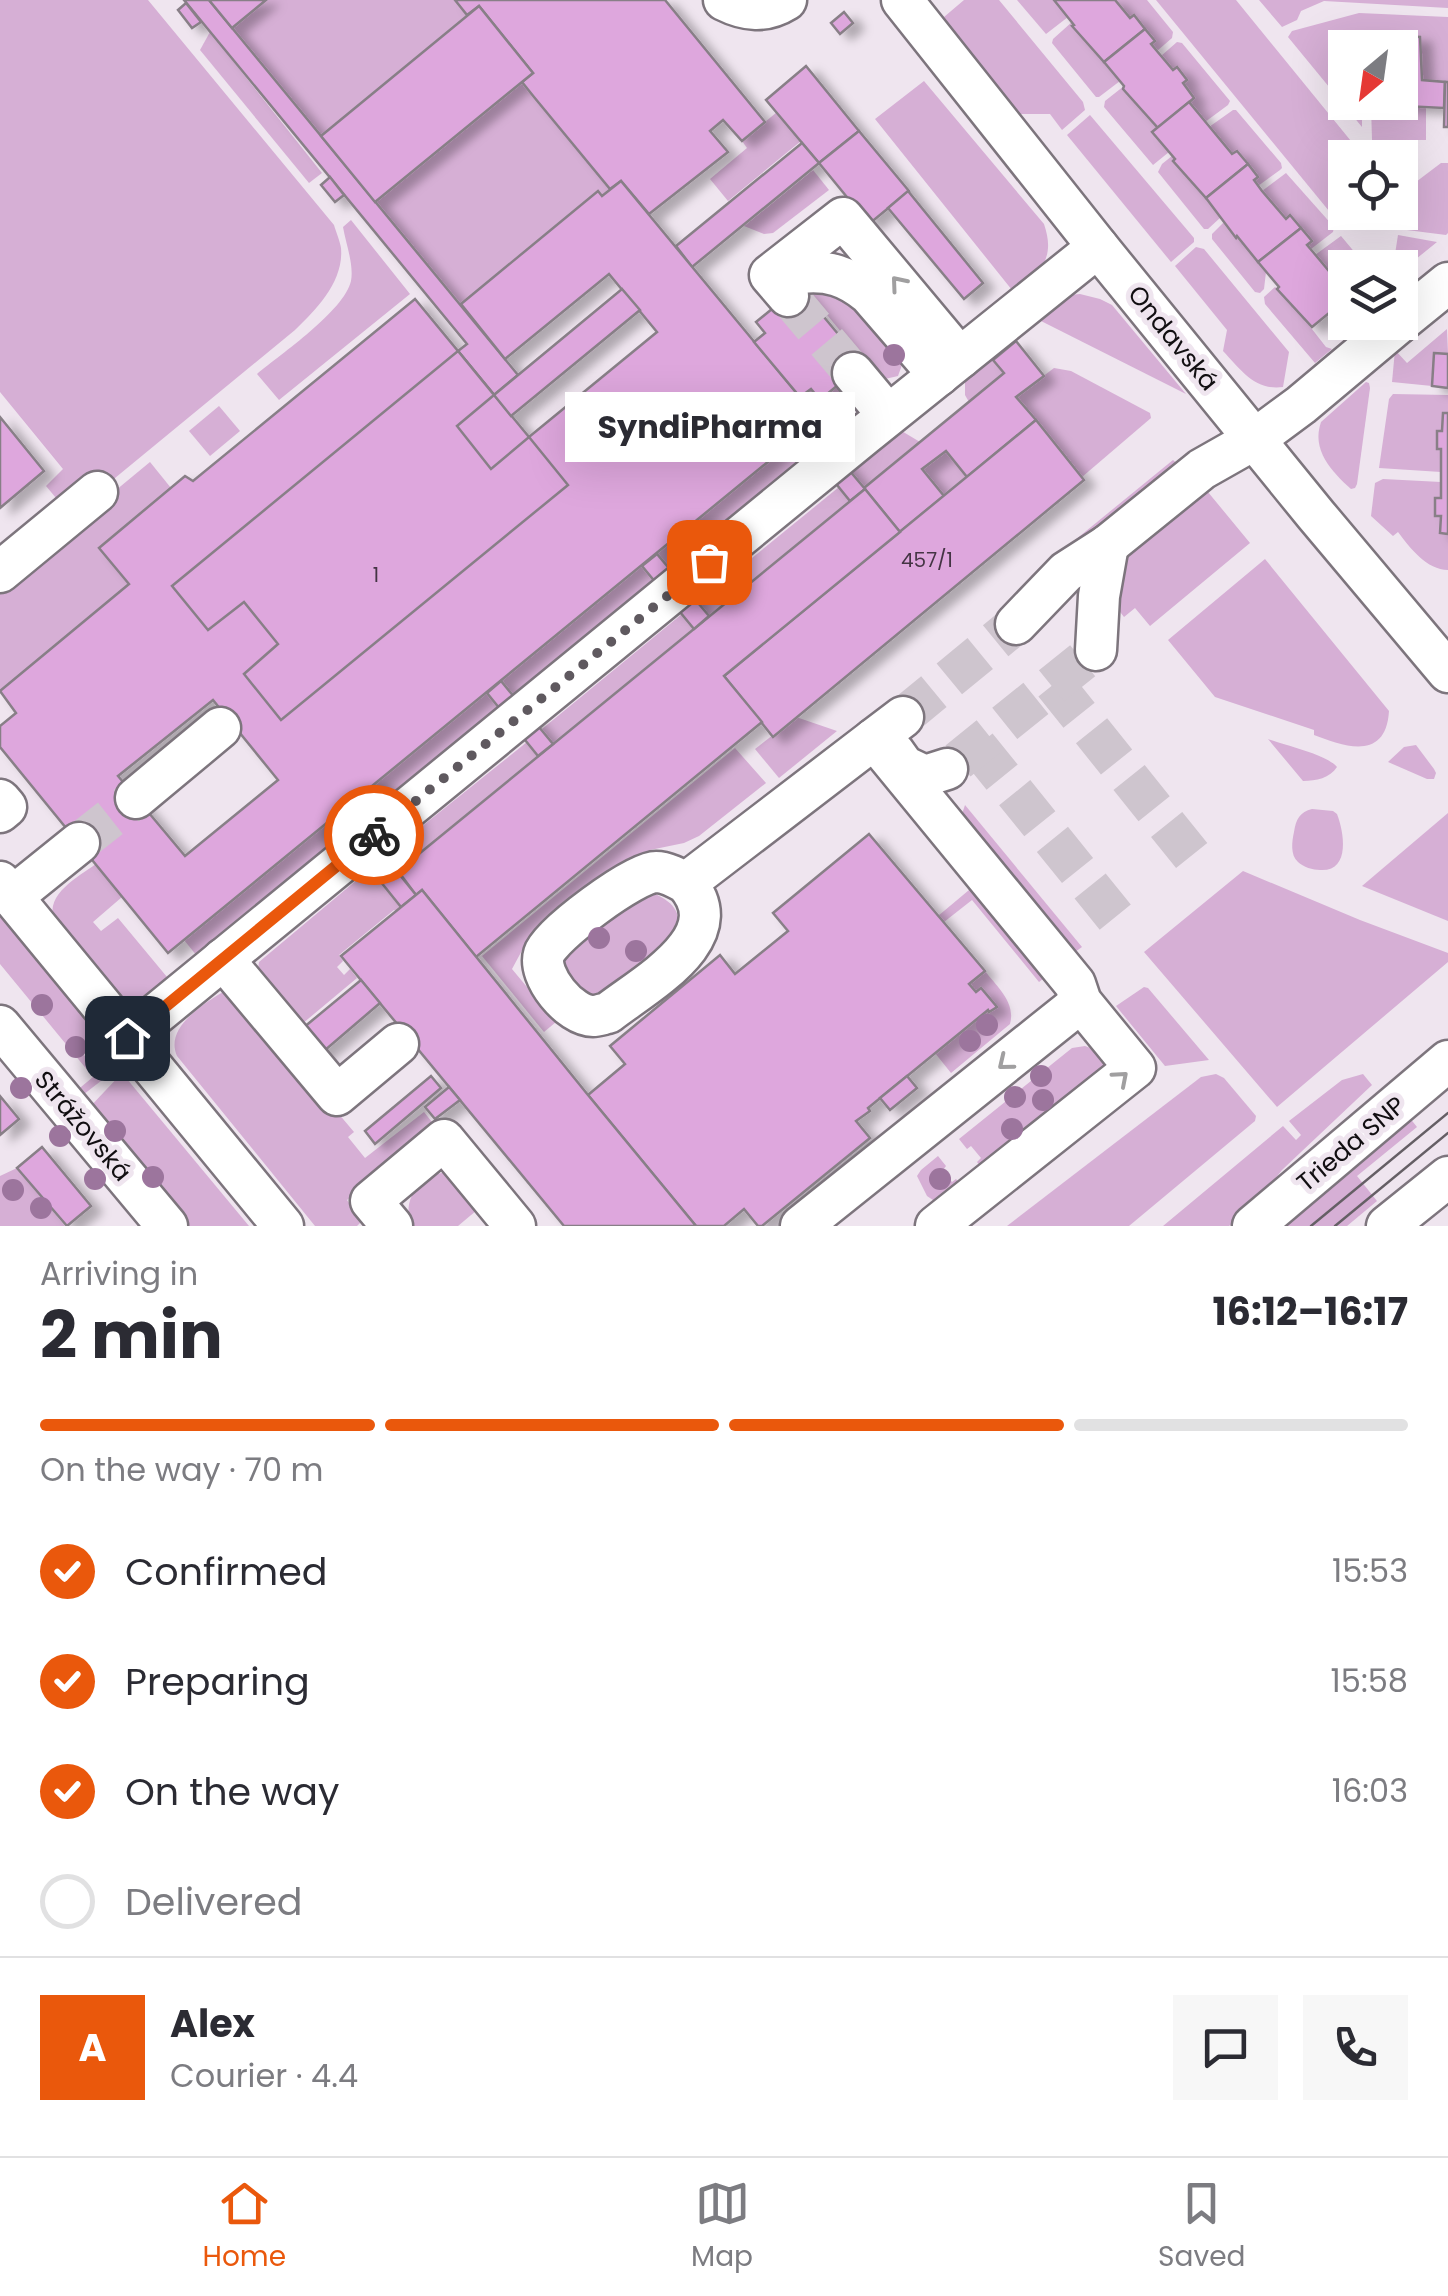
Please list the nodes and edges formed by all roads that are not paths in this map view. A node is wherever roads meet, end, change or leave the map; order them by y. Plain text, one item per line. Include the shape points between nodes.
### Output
1 (724, 0) edge
2 (786, 0) edge
3 (902, 0) edge
4 (1098, 247) junction
5 (1448, 283) edge
6 (1418, 307) edge
7 (1379, 340) edge
8 (950, 367) junction
9 (852, 373) tunnel mouth
10 (888, 415) junction
11 (1255, 439) junction
12 (98, 492) dead end
13 (1108, 544) junction
14 (0, 572) edge
15 (1016, 624) tunnel mouth
16 (1096, 650) dead end
17 (1448, 672) edge
18 (220, 728) dead end
19 (136, 798) tunnel mouth
20 (0, 800) edge
21 (0, 812) edge
22 (79, 843) tunnel mouth
23 (686, 882) dead end
24 (6, 889) edge
25 (223, 959) junction
26 (1081, 1002) junction
27 (0, 1026) edge
28 (127, 1038) junction
29 (398, 1044) dead end
30 (1448, 1062) edge
31 (1448, 1177) edge
32 (167, 1226) edge
33 (283, 1226) edge
34 (392, 1226) edge
35 (515, 1226) edge
36 (801, 1226) edge
37 (936, 1226) edge
38 (1253, 1226) edge
39 (1387, 1226) edge

1 - 2 street via 757,10
3 - 4 street, Ondavská
4 - 8 street
4 - 11 street, Ondavská
5 - 6 street
7 - 11 street
8 -> 8 street via 842,218 770,275 794,284 832,273 860,286
8 - 10 street
9 - 10 street
10 - 25 street
11 - 13 street via 1202,469
11 - 17 street, Ondavská
12 - 14 street
13 - 15 street via 1066,572
13 - 16 street
18 - 19 street
20 - 21 street via 6,807
22 - 24 street
23 - 26 street via 888,728 1075,984
24 - 28 street
25 - 28 street
25 - 29 street via 337,1094
26 -> 36 street
37 -> 26 street via 1134,1068
27 - 32 street, Strážovská
28 - 33 street
30 - 38 street, Trieda SNP
31 - 39 street
34 - 35 street via 371,1201 444,1140

